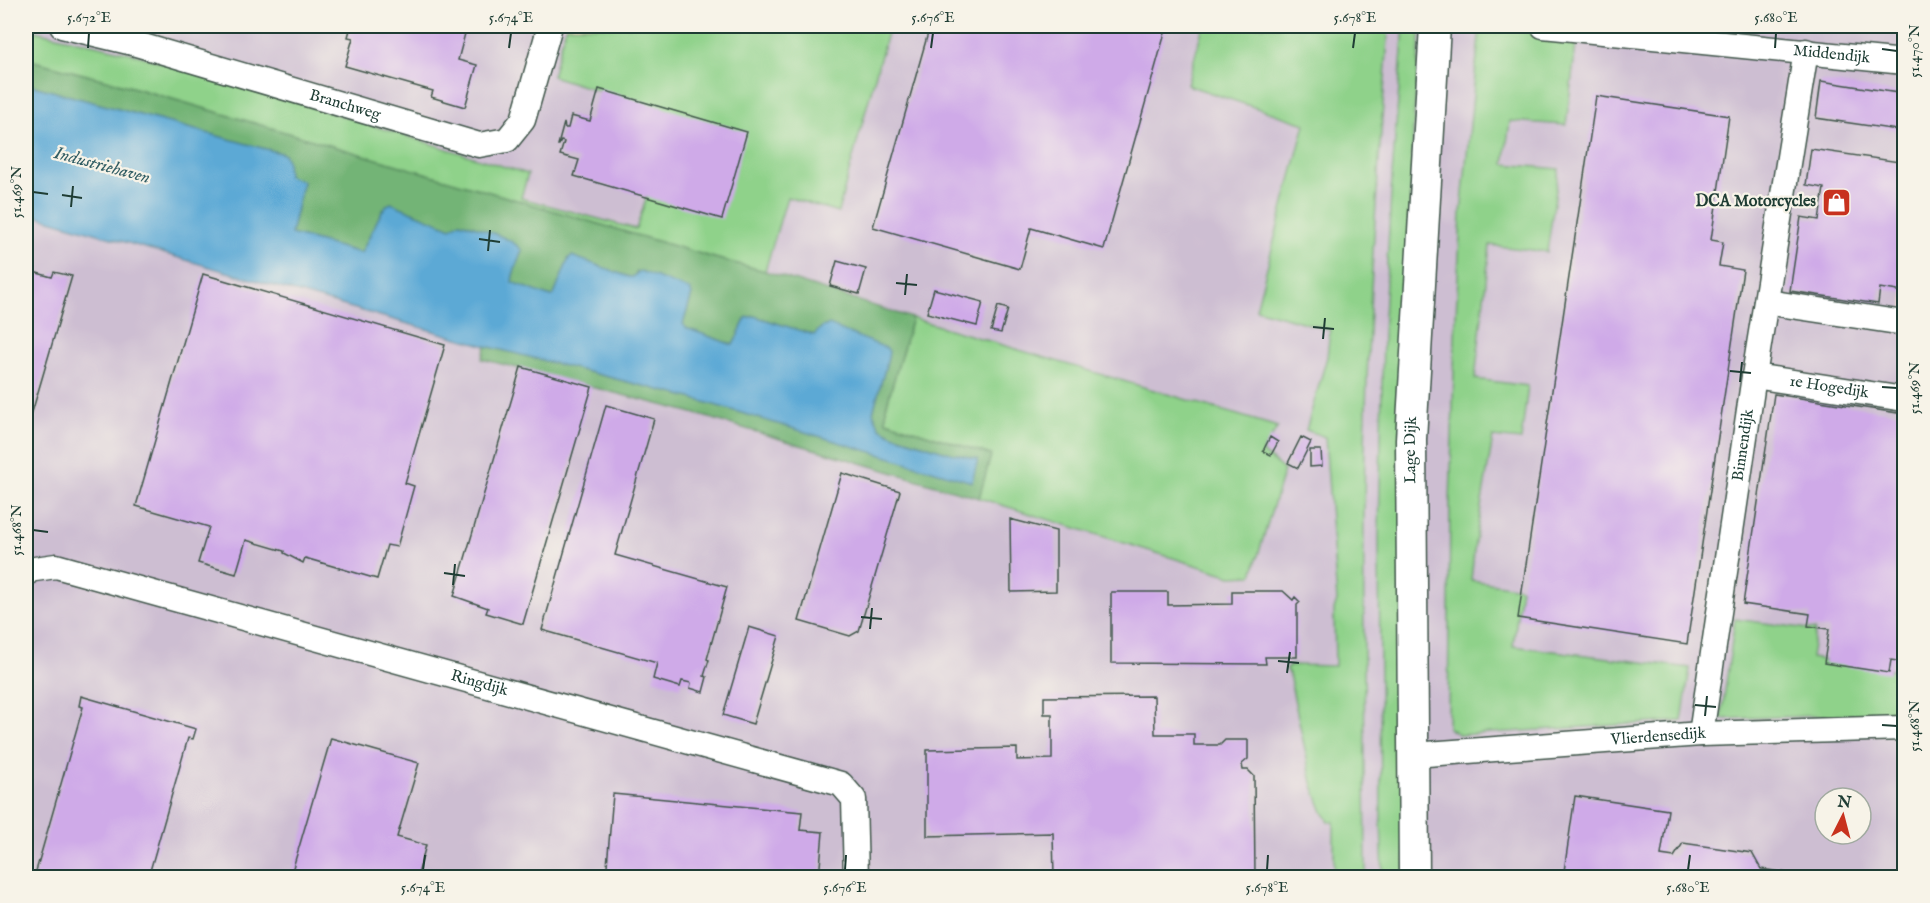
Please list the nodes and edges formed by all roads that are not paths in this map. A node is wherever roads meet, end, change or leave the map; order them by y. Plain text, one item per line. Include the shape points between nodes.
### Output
1 (62, 26) edge
2 (550, 26) edge
3 (1435, 26) edge
4 (1542, 26) edge
5 (1806, 51) junction
6 (1905, 62) edge
7 (1766, 302) junction
8 (1905, 323) edge
9 (1754, 376) junction
10 (1905, 399) edge
11 (26, 574) edge
12 (1905, 728) edge
13 (1701, 734) junction
14 (1413, 755) junction
15 (856, 878) edge
16 (1414, 878) edge

1 - 2 street, Branchweg via 133,43 479,145 507,140 523,120
3 - 14 main road, Lage Dijk via 1411,439
4 - 5 street, Middendijk
5 - 6 street, Middendijk
5 - 7 street, Binnendijk
7 - 8 street
7 - 9 street, Binnendijk
9 - 10 street, 1e Hogedijk
9 - 13 street, Binnendijk
11 - 15 street, Ringdijk via 28,570 56,566 841,784 854,799
12 - 13 street, Vlierdensedijk
13 - 14 street, Vlierdensedijk
14 - 16 main road, Lage Dijk

